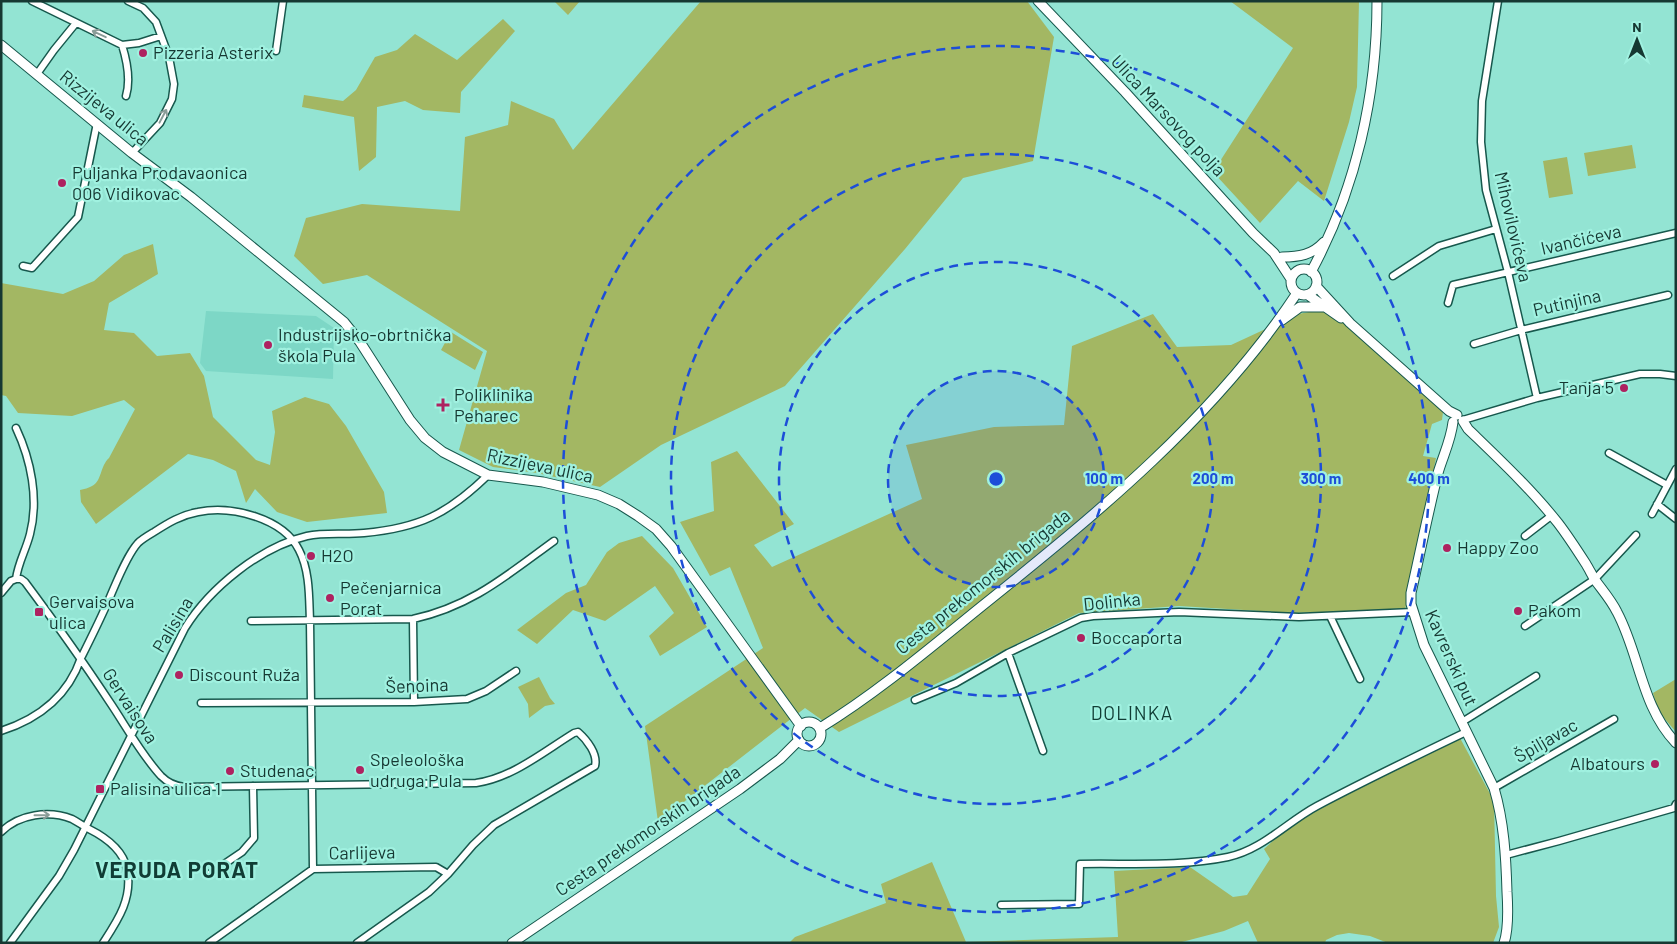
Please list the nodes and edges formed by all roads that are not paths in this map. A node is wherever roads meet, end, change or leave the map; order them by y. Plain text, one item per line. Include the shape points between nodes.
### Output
1 (32, 1) edge
2 (128, 1) edge
3 (283, 1) edge
4 (1038, 1) edge
5 (1377, 1) edge
6 (1498, 1) edge
7 (76, 23) junction
8 (160, 36) junction
9 (1, 44) edge
10 (122, 45) junction
11 (276, 51) dead end
12 (38, 74) junction
13 (126, 96) dead end
14 (97, 123) junction
15 (132, 153) junction
16 (1496, 229) junction
17 (1676, 233) edge
18 (1330, 236) junction
19 (1278, 255) junction
20 (23, 266) dead end
21 (1300, 270) junction
22 (1311, 272) junction
23 (1508, 272) junction
24 (1393, 276) dead end
25 (1291, 279) junction
26 (1316, 286) junction
27 (1297, 293) junction
28 (1308, 295) junction
29 (1668, 295) dead end
30 (1448, 303) dead end
31 (1323, 306) junction
32 (1350, 323) junction
33 (1276, 325) junction
34 (1521, 330) junction
35 (1474, 344) dead end
36 (1676, 376) edge
37 (1538, 398) junction
38 (1459, 421) junction
39 (16, 428) dead end
40 (1609, 453) dead end
41 (1676, 469) edge
42 (488, 475) junction
43 (1667, 485) junction
44 (1657, 504) junction
45 (1652, 514) dead end
46 (1551, 516) junction
47 (1676, 519) edge
48 (1636, 535) dead end
49 (1525, 536) dead end
50 (293, 540) junction
51 (554, 541) dead end
52 (16, 579) junction
53 (1594, 579) junction
54 (1, 593) edge
55 (1413, 612) junction
56 (1330, 616) junction
57 (413, 618) junction
58 (251, 621) dead end
59 (310, 621) junction
60 (1525, 626) dead end
61 (1008, 653) junction
62 (81, 658) junction
63 (516, 671) dead end
64 (1536, 676) dead end
65 (1360, 679) dead end
66 (915, 700) dead end
67 (311, 702) junction
68 (414, 702) junction
69 (201, 703) dead end
70 (1614, 719) dead end
71 (1462, 722) junction
72 (801, 726) junction
73 (820, 728) junction
74 (1, 731) edge
75 (1466, 732) junction
76 (131, 736) junction
77 (799, 740) junction
78 (1676, 743) edge
79 (1042, 751) dead end
80 (312, 785) junction
81 (253, 786) junction
82 (1494, 788) junction
83 (1676, 804) edge
84 (85, 827) junction
85 (1, 832) edge
86 (1506, 855) junction
87 (313, 869) junction
88 (448, 874) junction
89 (208, 875) dead end
90 (1001, 905) dead end
91 (10, 943) edge
92 (103, 943) edge
93 (209, 943) edge
94 (357, 943) edge
95 (512, 943) edge
96 (1504, 943) edge

1 - 7 street
2 - 8 street via 143,8 156,22
3 - 11 street
4 - 19 main road, Ulica Marsovog polja via 1253,233
5 - 18 main road via 1375,60 1367,113 1356,160
6 - 16 street, Mihovilovićeva via 1482,101 1481,135 1486,190
10 -> 7 street
7 - 12 street
8 - 10 street
15 -> 8 street via 160,123 172,100 172,71
9 - 12 main road, Rizzijeva ulica
10 - 13 street via 127,62
12 - 14 main road, Rizzijeva ulica
14 - 15 main road, Rizzijeva ulica
14 - 20 street via 78,217 32,268
15 - 42 main road, Rizzijeva ulica via 344,322 425,438 443,452
16 - 23 street, Mihovilovićeva
16 - 24 street via 1439,246
17 - 23 street, Ivančićeva
18 - 19 main road via 1310,253 1296,257
18 - 22 main road
19 - 21 main road, Ulica Marsovog polja
19 - 25 main road, Ulica Marsovog polja
21 - 22 main road
21 - 25 main road
22 - 26 main road via 1316,277
23 - 30 street, Ivančićeva via 1453,286
23 - 34 street, Mihovilovićeva
25 - 27 main road
26 - 28 main road
26 - 32 main road
27 - 28 main road
27 - 33 main road, Cesta prekomorskih brigada
28 - 31 main road
29 - 34 street, Putinjina
31 - 32 main road
31 - 33 main road via 1300,308
32 - 38 main road
33 - 73 main road, Cesta prekomorskih brigada via 1214,400 1132,479 972,614
34 - 35 street, Putinjina
34 - 37 street, Mihovilovićeva
36 - 37 street via 1640,374
37 - 38 street
38 - 46 main road via 1527,487
38 - 55 main road, Kavrerski put via 1439,471 1426,520 1411,593
39 - 52 street via 28,458 33,511 30,534
40 - 43 street
41 - 43 street
42 - 50 street, Palisina via 449,508 407,526
42 - 72 main road, Rizzijeva ulica via 543,482 598,495 619,504 656,529
43 - 44 street
44 - 45 street
44 - 47 street
46 - 49 street
46 - 53 main road
48 - 53 street
50 - 59 street via 300,550 308,583
50 - 62 street via 264,519 239,512 199,512 172,520 138,542
50 - 76 street, Palisina via 236,573 195,611
51 - 57 street via 467,601
52 - 54 street
52 - 62 street, Gervaisova via 25,582
53 - 60 street
53 - 78 main road via 1612,602 1624,625 1653,712
55 - 56 street, Dolinka
55 - 71 main road, Kavrerski put via 1424,644
56 - 61 street, Dolinka via 1272,617 1180,612 1093,616 1081,618
56 - 65 street
57 - 59 street
57 - 68 street
58 - 59 street
59 - 67 street
61 - 66 street, Dolinka via 956,683
61 - 79 street
62 - 74 street via 76,674 45,710 31,720
62 - 76 street, Gervaisova
63 - 68 street, Šenoina via 475,697
64 - 71 street, Kavrerski put
67 - 68 street, Šenoina
67 - 69 street, Šenoina
67 - 80 street
70 - 82 street, Špiljavac
71 - 75 main road, Kavrerski put
72 - 73 main road via 812,722
72 - 77 main road
73 - 77 main road via 821,737 816,745 806,746
75 - 82 main road, Kavrerski put
75 - 90 street via 1315,807 1245,852 1189,863 1080,864 1080,904
76 - 81 street, Gervaisova via 161,777 171,784 184,787
76 - 84 street, Palisina
77 - 95 main road, Cesta prekomorskih brigada via 740,790
80 - 81 street, Gervaisova
80 - 87 street
80 - 88 street, Gervaisova via 488,782 578,732 595,755 595,766 494,825
81 - 89 street via 254,838 242,852
82 - 86 main road, Kavrerski put
83 - 86 street via 1664,811
85 -> 84 street via 7,826 34,815 64,817
84 - 91 street, Palisina via 59,876
84 - 92 street via 100,834 116,849 127,871 125,904
86 - 96 main road, Kavrerski put
87 - 88 street, Carlijeva via 436,868
87 - 93 street, Carlijeva
88 - 94 street via 429,892

